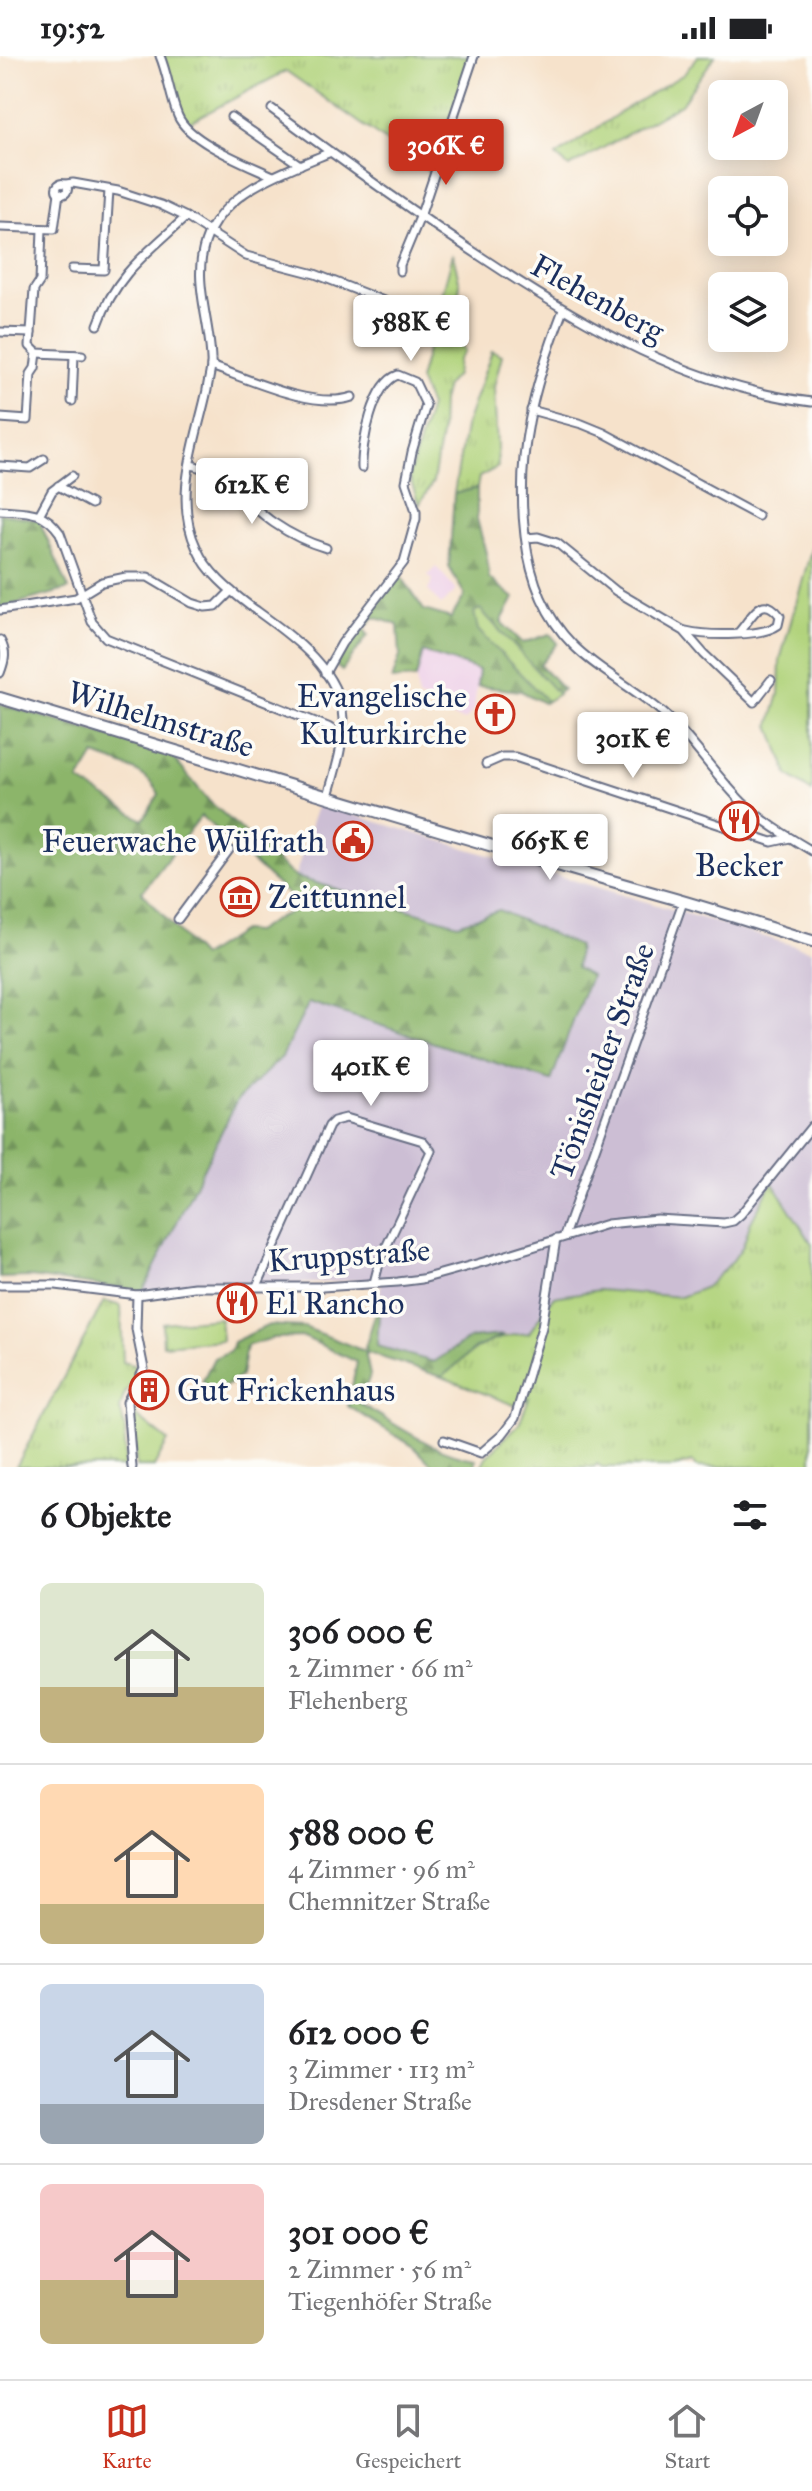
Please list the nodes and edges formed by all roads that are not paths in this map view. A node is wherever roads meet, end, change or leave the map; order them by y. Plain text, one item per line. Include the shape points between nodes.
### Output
1 (160, 56) edge
2 (474, 56) edge
3 (272, 109) dead end
4 (231, 117) dead end
5 (331, 152) junction
6 (300, 165) junction
7 (273, 176) junction
8 (109, 190) junction
9 (186, 217) junction
10 (420, 217) junction
11 (0, 227) edge
12 (42, 229) junction
13 (208, 234) junction
14 (72, 269) dead end
15 (400, 271) dead end
16 (389, 303) dead end
17 (563, 310) junction
18 (98, 325) dead end
19 (0, 332) edge
20 (31, 333) junction
21 (37, 353) junction
22 (211, 366) junction
23 (352, 397) dead end
24 (72, 401) dead end
25 (812, 402) edge
26 (531, 410) junction
27 (0, 418) edge
28 (44, 459) dead end
29 (190, 465) junction
30 (0, 466) edge
31 (362, 468) dead end
32 (72, 476) dead end
33 (58, 486) junction
34 (91, 504) dead end
35 (0, 510) edge
36 (40, 513) junction
37 (758, 516) dead end
38 (526, 538) junction
39 (326, 548) dead end
40 (231, 591) junction
41 (83, 594) junction
42 (0, 610) edge
43 (684, 631) junction
44 (739, 632) junction
45 (0, 640) edge
46 (0, 673) edge
47 (325, 673) junction
48 (771, 680) dead end
49 (0, 698) edge
50 (341, 735) junction
51 (486, 764) dead end
52 (328, 796) junction
53 (790, 838) junction
54 (229, 850) dead end
55 (812, 851) edge
56 (683, 902) junction
57 (178, 919) dead end
58 (812, 941) edge
59 (812, 1126) edge
60 (560, 1238) junction
61 (374, 1283) junction
62 (0, 1285) edge
63 (257, 1286) junction
64 (137, 1295) junction
65 (444, 1440) dead end
66 (132, 1467) edge

1 - 7 street via 184,127
2 - 10 street
3 - 5 street, Flehenberg
4 - 6 street
5 - 6 street
5 - 10 street, Flehenberg
6 - 7 street
7 - 13 street via 242,195
8 - 9 street
8 - 12 street via 66,184 66,193 59,193 54,229
8 - 14 street via 104,270
9 - 13 street
9 - 18 street via 122,278
10 - 15 street
10 - 17 street, Flehenberg
11 - 12 street
12 - 20 street
13 - 16 street via 246,256 315,274
13 - 22 street via 200,288
17 - 25 street, Flehenberg via 683,371
17 - 26 street
19 - 20 street
20 - 21 street via 30,346
21 - 24 street via 78,355
21 - 27 street via 28,420
22 - 23 street via 306,396
22 - 29 street
26 - 37 street via 604,433
26 - 38 street via 521,471
28 - 30 street via 30,468
29 - 39 street via 213,475 295,537
29 - 40 street via 187,524 197,551
31 - 47 street via 363,438 382,389 398,375 415,382 426,405 406,482 416,511 410,548
32 - 33 street
33 - 34 street
33 - 36 street
35 - 36 street
36 - 41 street via 60,533
38 - 43 street via 557,543 616,591
38 - 53 street via 536,588 573,645 667,716 744,804
40 - 41 street via 216,606 205,607 148,577 109,581
40 - 47 street via 291,636
41 - 42 street
41 - 50 street via 92,622 106,638
43 - 44 street
43 - 48 street via 754,702
44 - 44 street via 770,631 780,616 773,607 758,607
45 - 46 street via 6,657
47 - 50 street via 339,701
49 - 52 main road, Wilhelmstraße
50 - 52 street
51 - 53 street via 515,757 772,842
52 - 56 main road, Wilhelmstraße
53 - 55 street
54 - 57 street
56 - 58 main road, Wilhelmstraße
56 - 60 street, Tönisheider Straße
59 - 60 street, Kruppstraße via 733,1221 635,1220
60 - 61 street, Kruppstraße via 422,1279
60 - 65 street, Tönisheider Straße via 542,1327 515,1418 481,1453
61 - 63 street, Kruppstraße
61 - 63 street via 431,1151 423,1141 346,1118 329,1126
62 - 64 street, Kruppstraße via 56,1285
63 - 64 street, Kruppstraße
64 - 66 street via 136,1329 144,1369 127,1402

